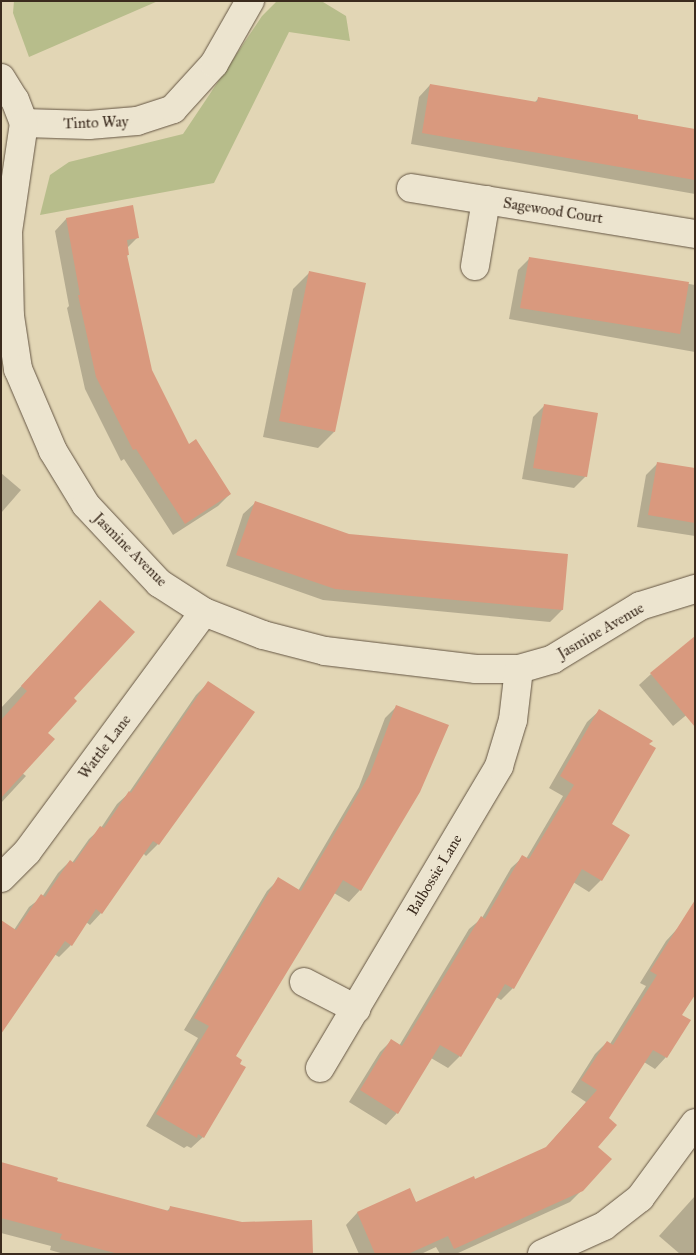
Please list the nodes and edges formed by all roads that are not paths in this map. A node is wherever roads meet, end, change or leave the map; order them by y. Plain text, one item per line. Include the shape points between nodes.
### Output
1 (250, 1) edge
2 (1, 78) edge
3 (24, 123) junction
4 (412, 188) dead end
5 (486, 200) junction
6 (695, 234) edge
7 (475, 266) dead end
8 (10, 371) edge
9 (695, 589) edge
10 (204, 612) junction
11 (519, 669) junction
12 (1, 878) edge
13 (304, 982) dead end
14 (356, 1008) junction
15 (320, 1068) dead end
16 (695, 1123) edge
17 (542, 1254) edge

1 - 3 street, Tinto Way via 214,64 173,108 137,121 88,125
2 - 3 street
3 - 8 street, Jasmine Avenue via 8,231
4 - 5 street, Sagewood Court
5 - 6 street, Sagewood Court
5 - 7 street
8 - 10 street, Jasmine Avenue via 86,505 159,583
9 - 11 street, Jasmine Avenue via 640,606 553,659
10 - 11 street, Jasmine Avenue via 263,635 325,651 476,669
10 - 12 street, Wattle Lane via 27,852
11 - 14 street, Balbossie Lane via 513,720 499,766
13 - 14 street
14 - 15 street, Balbossie Lane
16 - 17 street via 640,1198 604,1226

